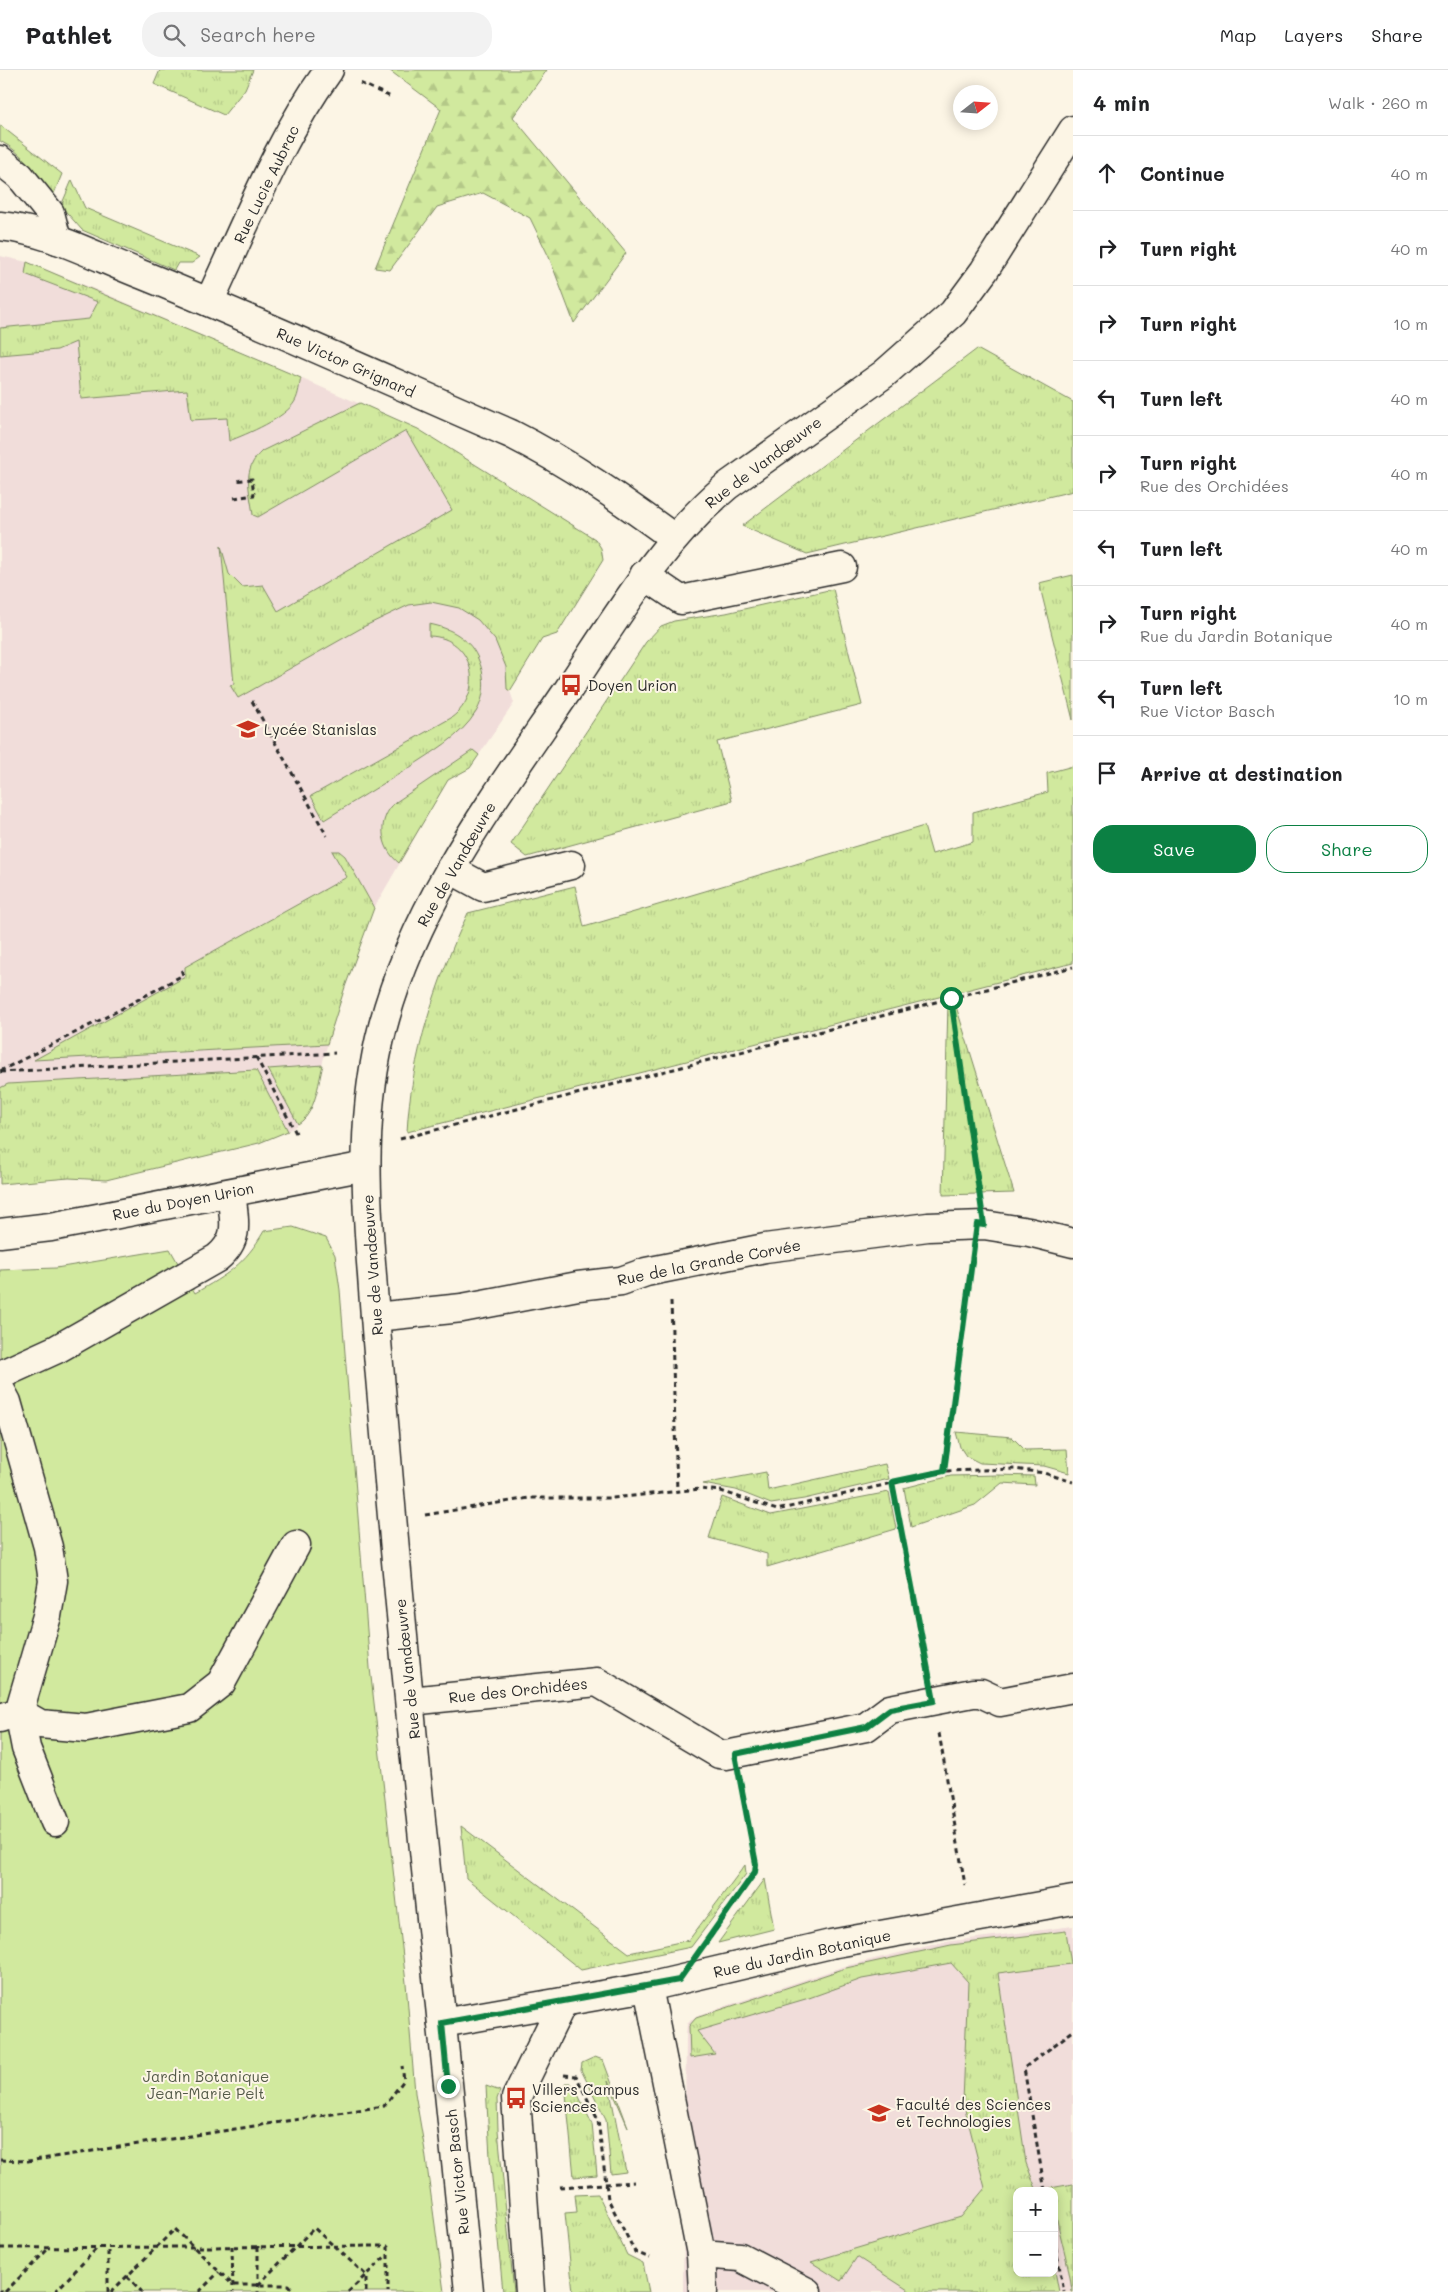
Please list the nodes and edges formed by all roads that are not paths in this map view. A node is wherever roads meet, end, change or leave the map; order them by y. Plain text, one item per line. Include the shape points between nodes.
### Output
1 (330, 70) edge
2 (1073, 130) edge
3 (0, 160) edge
4 (0, 226) edge
5 (57, 240) junction
6 (209, 302) junction
7 (674, 538) junction
8 (842, 567) dead end
9 (644, 575) junction
10 (571, 865) dead end
11 (450, 869) junction
12 (366, 1157) junction
13 (231, 1193) junction
14 (0, 1233) edge
15 (1073, 1243) edge
16 (375, 1317) junction
17 (0, 1374) edge
18 (0, 1389) edge
19 (296, 1545) dead end
20 (1073, 1688) edge
21 (410, 1701) junction
22 (10, 1715) edge
23 (55, 1822) dead end
24 (1073, 1900) edge
25 (648, 1987) junction
26 (562, 2002) junction
27 (442, 2023) junction
28 (701, 2254) junction
29 (469, 2292) edge
30 (530, 2292) edge
31 (703, 2292) edge
32 (807, 2292) edge

1 - 6 street, Rue Lucie Aubrac via 292,129
2 - 7 street, Rue de Vandœuvre via 995,255 953,313 884,374 726,486
3 - 5 street via 20,176 50,213
4 - 5 street, Rue Victor Grignard
5 - 6 street, Rue Victor Grignard
6 - 7 street, Rue Victor Grignard via 536,446
7 - 9 street, Rue de Vandœuvre
8 - 9 street via 680,600
9 - 11 street, Rue de Vandœuvre
10 - 11 street via 483,887
11 - 12 street, Rue de Vandœuvre via 417,929 383,1028 367,1119
12 - 13 street, Rue du Doyen Urion
12 - 16 street, Rue de Vandœuvre
13 - 14 street, Rue du Doyen Urion via 51,1227
13 - 17 street via 235,1227 233,1241 217,1258 57,1349
15 - 16 street, Rue de la Grande Corvée via 980,1225 928,1227 765,1248 621,1280 462,1308
16 - 21 street, Rue de Vandœuvre
18 - 22 street via 48,1547 53,1580 47,1616
19 - 22 street via 221,1683 189,1708 86,1728 40,1724
20 - 21 street, Rue des Orchidées via 1000,1702 981,1693 890,1709 866,1727 735,1754 719,1754 597,1682
21 - 27 street, Rue de Vandœuvre
22 - 23 street
24 - 25 street, Rue du Jardin Botanique via 831,1944
25 - 26 street, Rue du Jardin Botanique
25 - 28 street
26 - 27 street, Rue du Jardin Botanique
26 - 30 street via 516,2098
27 - 29 street, Rue Victor Basch
28 - 31 street
28 - 32 street via 740,2257

